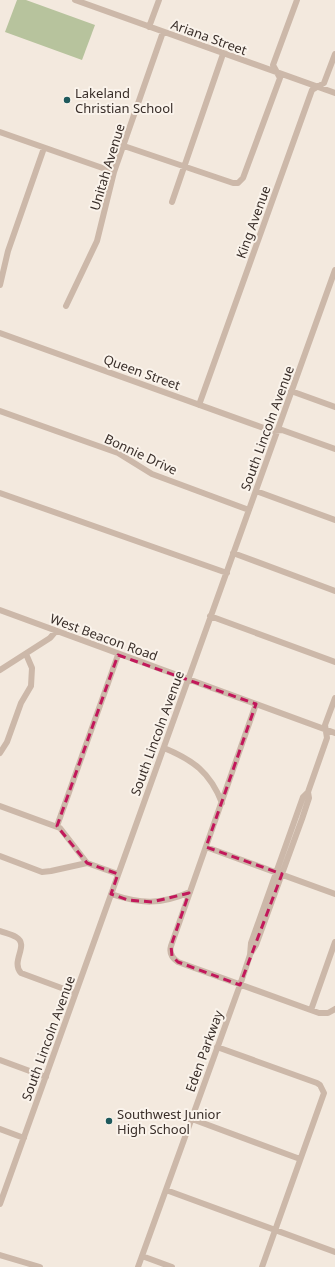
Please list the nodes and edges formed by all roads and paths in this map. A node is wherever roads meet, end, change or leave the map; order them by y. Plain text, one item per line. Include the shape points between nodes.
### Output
1 (76, 0) edge
2 (159, 0) edge
3 (297, 0) edge
4 (149, 27) junction
5 (163, 32) junction
6 (223, 54) junction
7 (335, 54) edge
8 (277, 73) junction
9 (318, 87) junction
10 (335, 94) edge
11 (0, 132) edge
12 (124, 146) junction
13 (44, 148) junction
14 (184, 166) junction
15 (114, 172) junction
16 (172, 202) dead end
17 (335, 270) edge
18 (0, 285) edge
19 (66, 306) dead end
20 (0, 332) edge
21 (291, 391) junction
22 (199, 405) junction
23 (335, 407) edge
24 (0, 411) edge
25 (277, 431) junction
26 (335, 449) edge
27 (256, 491) junction
28 (0, 493) edge
29 (249, 510) junction
30 (335, 520) edge
31 (234, 553) junction
32 (227, 573) junction
33 (335, 591) edge
34 (0, 610) edge
35 (210, 616) junction
36 (56, 631) junction
37 (26, 654) junction
38 (118, 654) junction
39 (335, 662) edge
40 (0, 670) edge
41 (188, 679) junction
42 (335, 698) edge
43 (256, 704) junction
44 (326, 730) junction
45 (335, 733) edge
46 (164, 748) junction
47 (0, 752) edge
48 (222, 803) junction
49 (0, 806) edge
50 (57, 826) junction
51 (206, 847) junction
52 (0, 856) edge
53 (87, 863) junction
54 (279, 873) junction
55 (118, 874) junction
56 (190, 892) junction
57 (111, 894) junction
58 (335, 894) edge
59 (0, 931) edge
60 (335, 942) edge
61 (240, 985) junction
62 (75, 994) junction
63 (335, 1009) edge
64 (311, 1010) junction
65 (218, 1047) junction
66 (0, 1060) edge
67 (46, 1077) junction
68 (192, 1119) junction
69 (0, 1129) edge
70 (24, 1138) junction
71 (300, 1159) junction
72 (166, 1190) junction
73 (0, 1204) edge
74 (275, 1230) junction
75 (335, 1252) edge
76 (0, 1254) edge
77 (142, 1256) junction
78 (40, 1267) edge
79 (138, 1267) edge
80 (172, 1267) edge
81 (262, 1267) edge

1 - 4 street, Ariana Street
2 - 4 street
3 - 8 street via 273,65
4 - 5 street, Ariana Street
5 - 6 street, Ariana Street
5 - 12 street, Unitah Avenue
6 - 8 street, Ariana Street
6 - 14 street
7 - 9 street, King Avenue via 324,83
8 - 9 street, Ariana Street
8 - 14 street via 280,78 240,182 233,183
9 - 10 street, Ariana Street
9 - 22 street, King Avenue via 312,90
11 - 13 street
12 - 14 street
12 - 15 street, Unitah Avenue
13 - 15 street
13 - 18 street via 4,266
14 - 16 street
15 - 19 street, Unitah Avenue via 97,241
17 - 21 street, South Lincoln Avenue
20 - 22 street, Queen Street
21 - 23 street
21 - 25 street, South Lincoln Avenue
22 - 25 street, Queen Street
24 - 29 street, Bonnie Drive via 118,453 152,474
25 - 26 street, Queen Street via 282,430
25 - 27 street, South Lincoln Avenue
27 - 29 street, South Lincoln Avenue
27 - 30 street
28 - 32 street
29 - 31 street, South Lincoln Avenue
31 - 32 street, South Lincoln Avenue
31 - 33 street
32 - 35 street, South Lincoln Avenue
34 - 36 street, West Beacon Road
35 - 39 street
35 - 41 street, South Lincoln Avenue
36 - 37 street
36 - 38 street, West Beacon Road
37 - 40 street
37 - 47 street via 32,668 32,686 21,703 7,742
38 - 41 street, West Beacon Road
38 - 50 street
41 - 43 street, West Beacon Road
41 - 46 street, South Lincoln Avenue
42 - 44 street, Eden Parkway via 325,725
43 - 44 street, West Beacon Road
43 - 48 street
44 - 45 street, West Beacon Road
44 - 54 street, Eden Parkway via 327,738 308,792 309,798
46 - 48 street via 189,759 201,769
46 - 55 street, South Lincoln Avenue
48 - 51 street
49 - 50 street
50 - 53 street
51 - 54 street
51 - 56 street
52 - 53 street via 42,872
53 - 55 street
54 - 58 street
54 - 61 street, Eden Parkway
55 - 57 street, South Lincoln Avenue
56 - 57 street via 152,902 135,901
56 - 61 street via 170,953 178,962
57 - 62 street, South Lincoln Avenue
59 - 62 street via 20,940 21,951 17,964 21,973
60 - 64 street
61 - 64 street
61 - 65 street, Eden Parkway
62 - 67 street, South Lincoln Avenue
63 - 64 street via 324,1014
65 - 68 street, Eden Parkway
65 - 71 street via 317,1083 323,1089 324,1093
66 - 67 street
67 - 70 street, South Lincoln Avenue
68 - 71 street
68 - 72 street, Eden Parkway
69 - 70 street
70 - 73 street, South Lincoln Avenue
71 - 74 street
72 - 74 street
72 - 77 street, Eden Parkway
74 - 75 street
74 - 81 street
76 - 78 street
77 - 79 street, Eden Parkway
77 - 80 street

